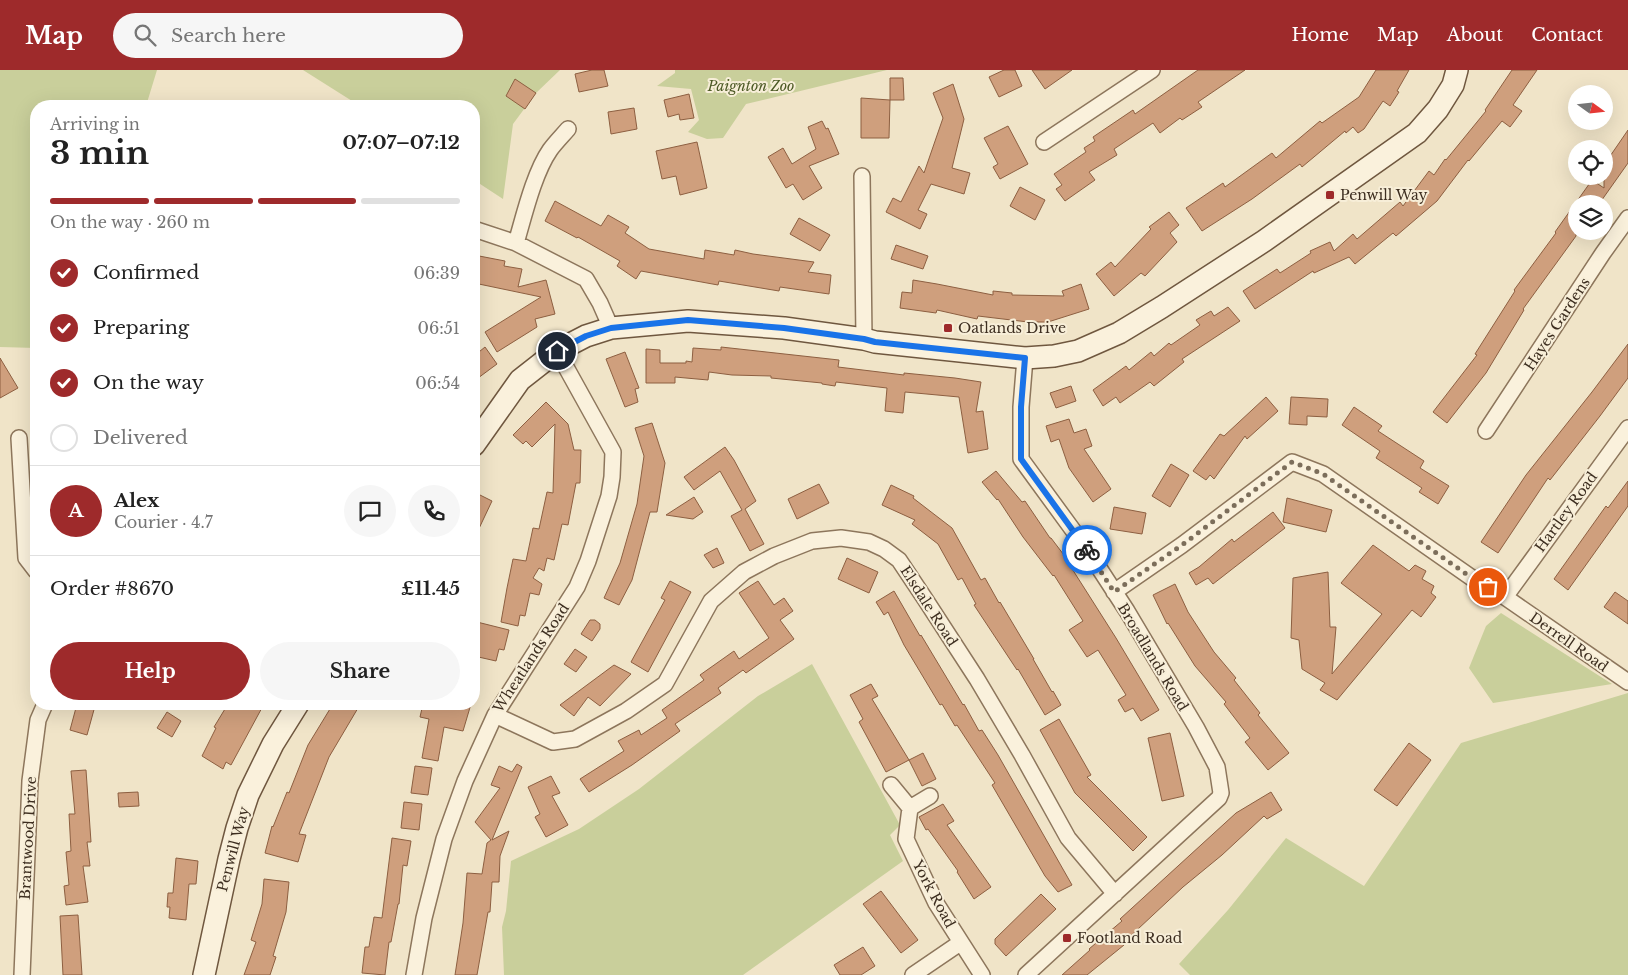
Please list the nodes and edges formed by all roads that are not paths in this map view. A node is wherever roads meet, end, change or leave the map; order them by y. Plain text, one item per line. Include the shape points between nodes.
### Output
1 (1152, 70) edge
2 (1457, 70) edge
3 (568, 129) dead end
4 (1044, 142) dead end
5 (862, 176) dead end
6 (1628, 218) edge
7 (480, 231) edge
8 (516, 243) junction
9 (611, 328) junction
10 (864, 339) junction
11 (557, 351) junction
12 (1025, 358) junction
13 (1628, 428) edge
14 (1486, 431) dead end
15 (480, 437) edge
16 (19, 438) dead end
17 (30, 563) edge
18 (1114, 592) junction
19 (1504, 597) junction
20 (1628, 682) edge
21 (42, 710) edge
22 (294, 710) edge
23 (495, 714) junction
24 (891, 785) dead end
25 (930, 796) dead end
26 (910, 808) junction
27 (1115, 894) junction
28 (960, 943) junction
29 (22, 975) edge
30 (204, 975) edge
31 (414, 975) edge
32 (913, 975) edge
33 (982, 975) edge
34 (1026, 975) edge

1 - 4 street
2 - 12 street via 1453,85 1438,109 1417,133 1264,240 1119,333 1078,351
3 - 8 street via 543,164
5 - 10 street
6 - 14 street, Hayes Gardens
7 - 8 street
8 - 9 street via 586,279
9 - 10 street via 688,320
9 - 11 street
10 - 12 street
11 - 15 street via 520,380
11 - 23 street, Wheatlands Road via 613,452 610,496 577,587
12 - 18 street, Broadlands Road via 1021,459
13 - 19 street, Hartley Road
16 - 17 street via 26,558
18 - 19 street, Derrell Road via 1292,462 1323,474
18 - 27 street, Broadlands Road via 1196,727 1217,767 1221,793
19 - 20 street, Derrell Road
21 - 29 street, Brantwood Drive via 38,720 30,781
22 - 30 street, Penwill Way via 273,744 236,828
23 - 27 street, Elsdale Road via 553,742 575,739 626,712 665,684 711,600 744,572 812,541 841,538 869,542 899,560 987,696 1068,838
23 - 31 street, Wheatlands Road via 444,838
24 - 26 street
25 - 26 street
26 - 28 street, York Road via 906,839 936,903
27 - 34 street
28 - 32 street
28 - 33 street, York Road

